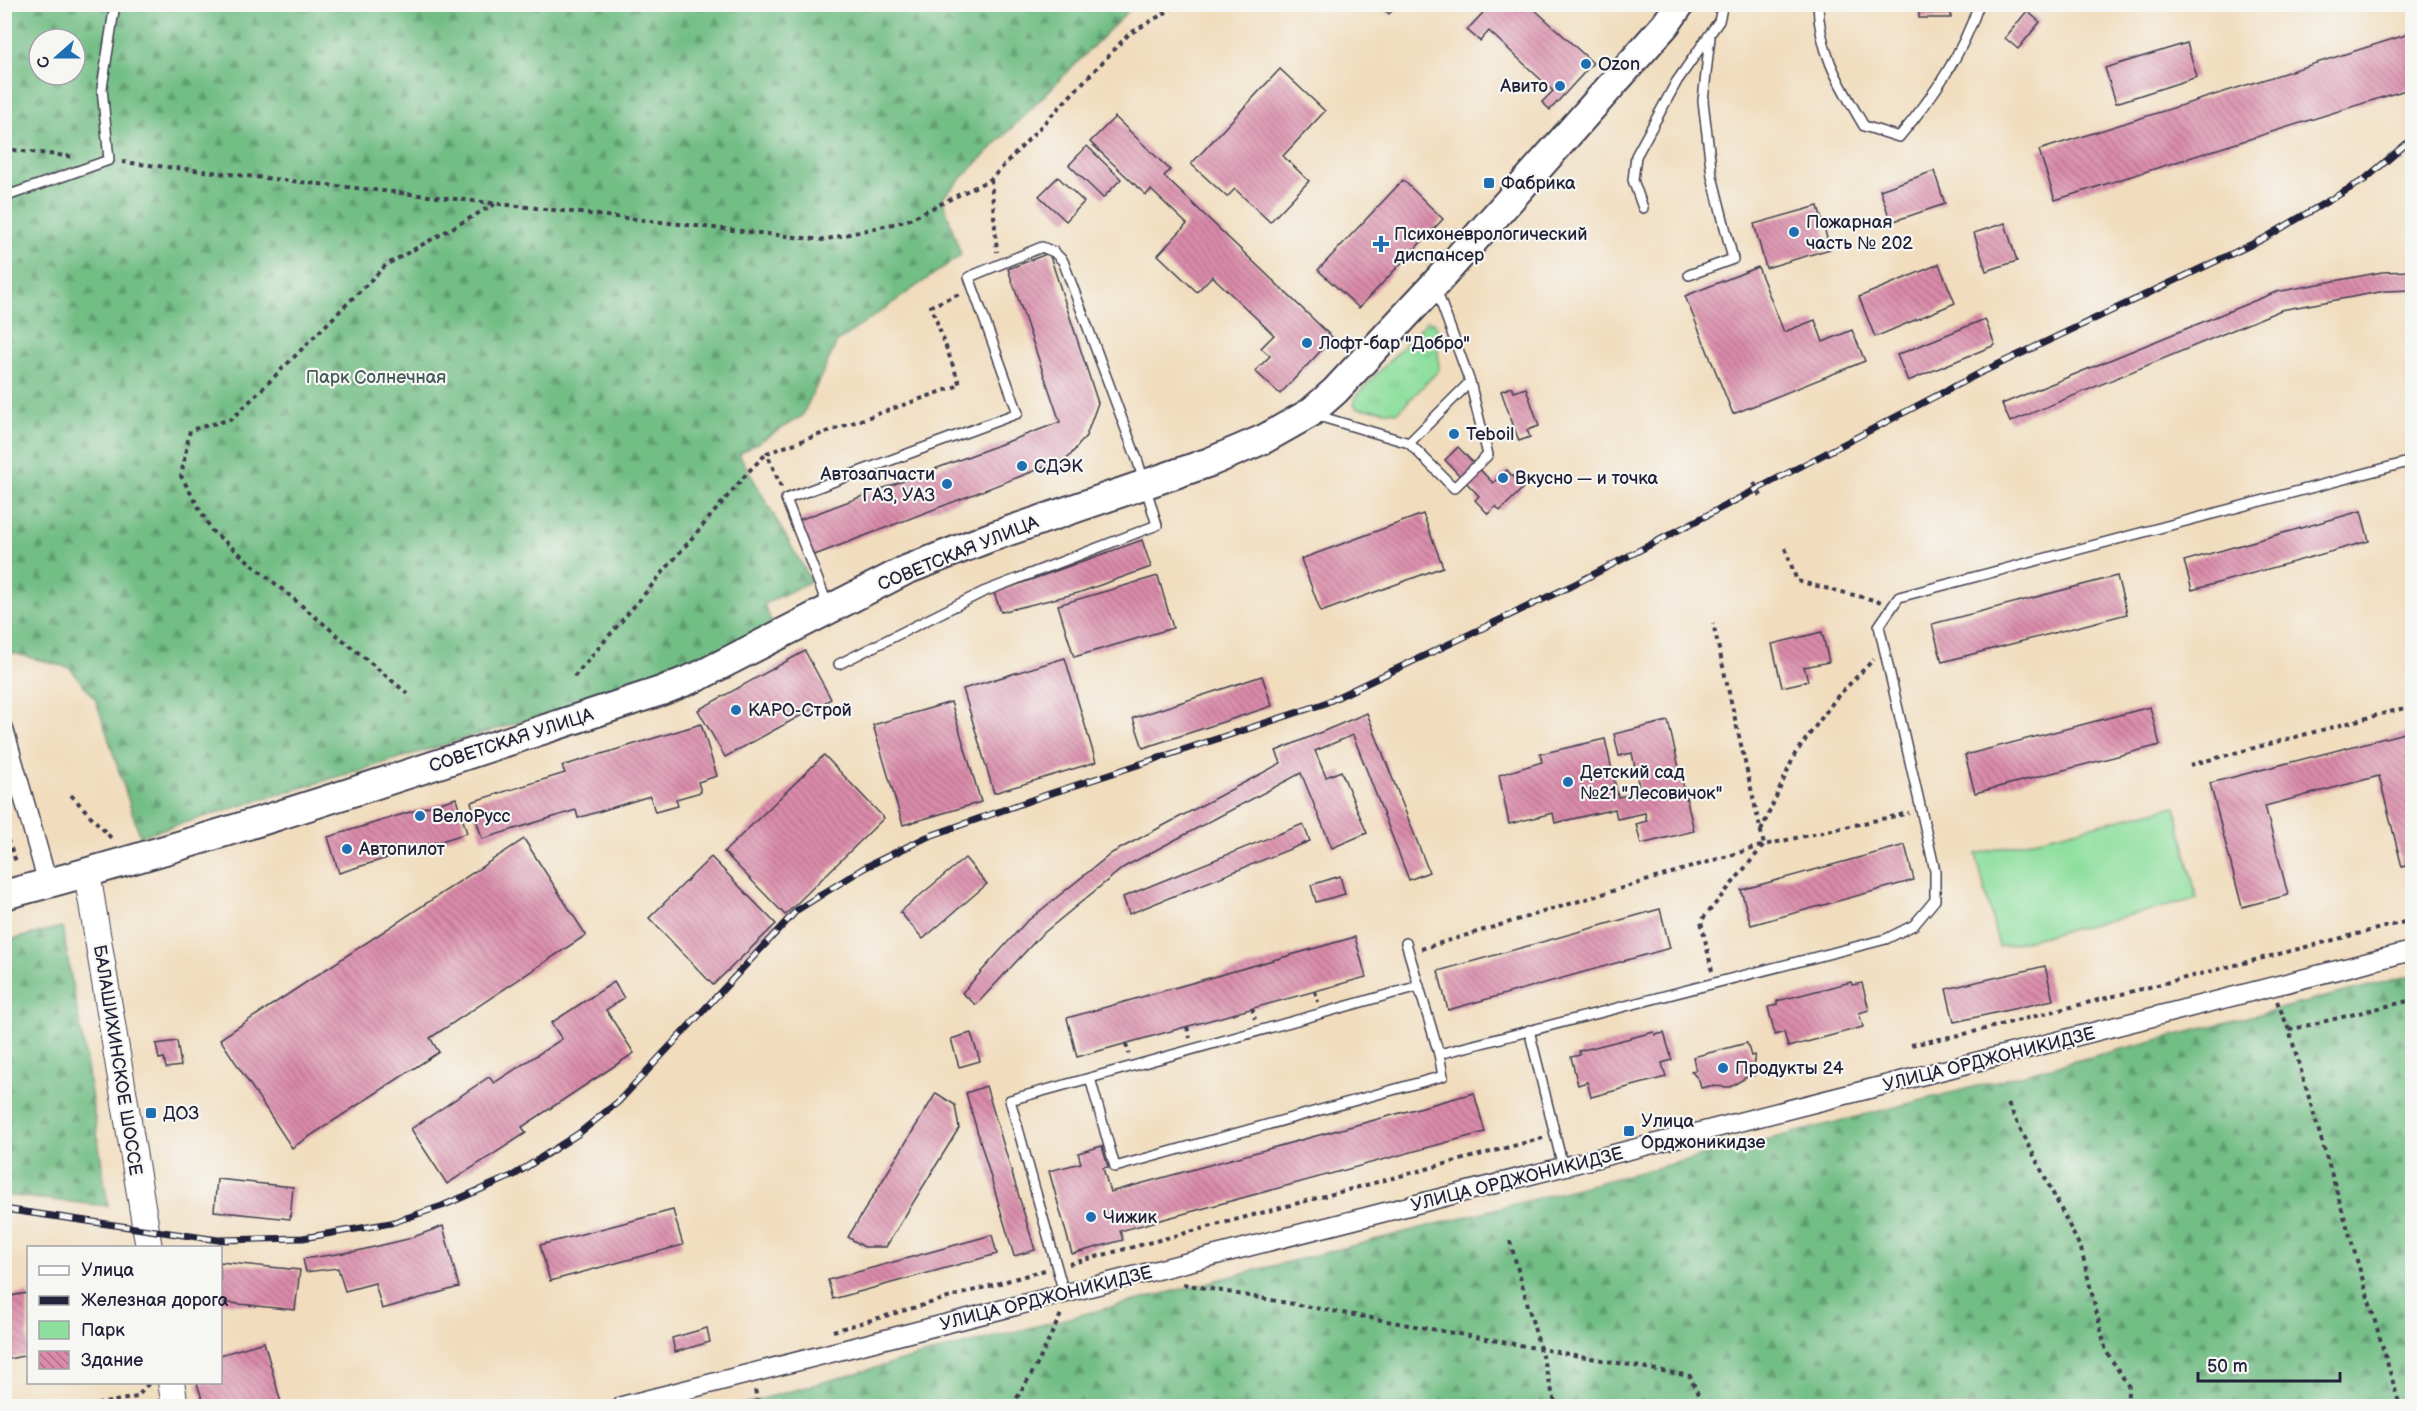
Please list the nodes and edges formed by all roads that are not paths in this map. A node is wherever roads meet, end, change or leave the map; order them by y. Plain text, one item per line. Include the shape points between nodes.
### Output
1 (115, 4) edge
2 (1680, 4) edge
3 (1723, 4) edge
4 (1818, 4) edge
5 (1979, 4) edge
6 (1710, 37) junction
7 (4, 197) edge
8 (1642, 208) dead end
9 (1689, 275) dead end
10 (1434, 285) junction
11 (1470, 382) junction
12 (1310, 413) junction
13 (1409, 444) junction
14 (2412, 461) edge
15 (1145, 484) junction
16 (829, 609) junction
17 (839, 664) dead end
18 (4, 729) edge
19 (87, 873) junction
20 (48, 884) junction
21 (4, 895) edge
22 (1407, 948) road end
23 (2412, 951) edge
24 (1419, 986) junction
25 (1529, 1030) junction
26 (1439, 1054) junction
27 (1090, 1078) junction
28 (1563, 1167) junction
29 (149, 1246) edge
30 (1068, 1292) junction
31 (171, 1384) edge
32 (174, 1406) edge
33 (622, 1407) edge

1 - 7 lane via 102,88 109,160
2 - 10 main road, СОВЕТСКАЯ УЛИЦА
3 - 6 lane
4 - 5 lane via 1818,30 1835,77 1864,126 1899,137 1949,72
6 - 8 lane via 1677,81 1636,156 1633,180
6 - 9 lane via 1703,102 1712,176 1733,259
10 - 11 lane
10 - 12 main road, СОВЕТСКАЯ УЛИЦА
11 - 13 lane
11 - 13 lane via 1488,455 1454,488
12 - 13 lane
12 - 15 main road, СОВЕТСКАЯ УЛИЦА via 1264,439
14 - 25 lane via 1899,597 1880,626 1935,871 1935,900 1914,925 1886,939
15 - 16 main road, СОВЕТСКАЯ УЛИЦА via 906,570
15 - 16 lane via 1064,261 1042,247 969,277 1018,413 786,499
15 - 17 lane via 1157,525 982,592
16 - 19 main road, СОВЕТСКАЯ УЛИЦА via 699,676 661,691 265,820
18 - 20 street
19 - 20 main road, СОВЕТСКАЯ УЛИЦА
19 - 29 main road, БАЛАШИХИНСКОЕ ШОССЕ
20 - 21 main road, СОВЕТСКАЯ УЛИЦА
22 - 24 lane
23 - 28 street, УЛИЦА ОРДЖОНИКИДЗЕ
24 - 26 lane
24 - 27 lane
25 - 26 lane
25 - 28 lane
26 - 27 lane via 1443,1076 1115,1167
27 - 30 lane via 1010,1100 1056,1267
28 - 30 street, УЛИЦА ОРДЖОНИКИДЗЕ
30 - 33 street, УЛИЦА ОРДЖОНИКИДЗЕ
31 - 32 main road

